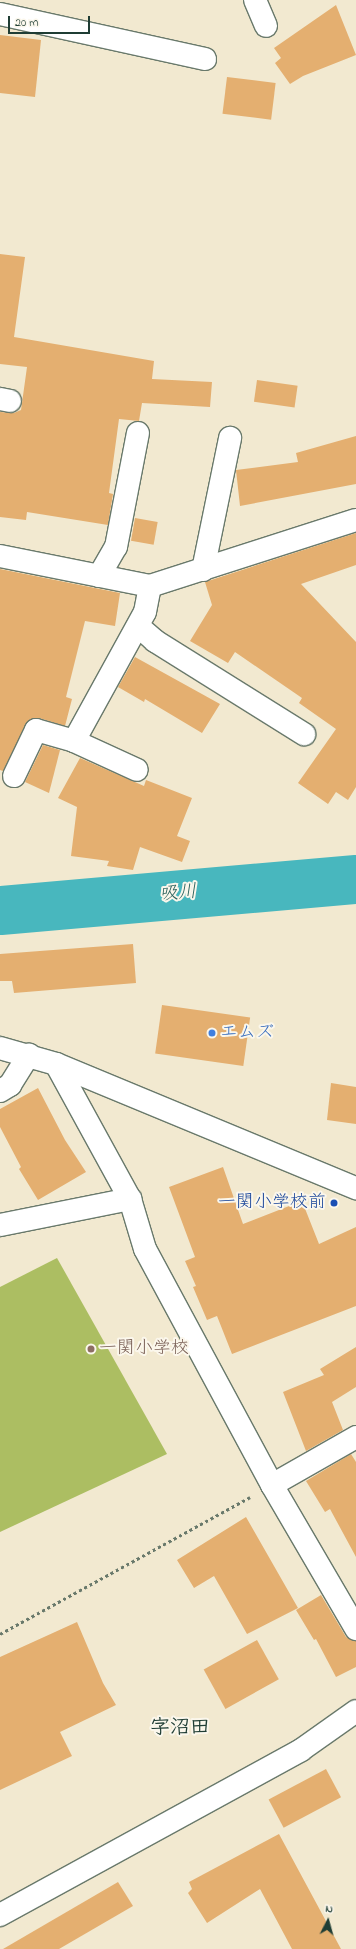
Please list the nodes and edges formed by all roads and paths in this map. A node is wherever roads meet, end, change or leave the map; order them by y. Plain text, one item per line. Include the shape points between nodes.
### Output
1 (255, 0) edge
2 (0, 14) edge
3 (266, 26) dead end
4 (205, 59) dead end
5 (138, 433) dead end
6 (230, 438) dead end
7 (356, 520) edge
8 (0, 556) edge
9 (203, 570) junction
10 (99, 576) junction
11 (150, 586) junction
12 (138, 626) junction
13 (304, 734) dead end
14 (74, 741) junction
15 (137, 770) dead end
16 (14, 776) dead end
17 (0, 1048) edge
18 (29, 1054) junction
19 (56, 1064) junction
20 (0, 1091) edge
21 (356, 1188) edge
22 (130, 1199) junction
23 (0, 1225) edge
24 (356, 1437) edge
25 (272, 1485) junction
26 (356, 1628) edge
27 (0, 1634) edge
28 (356, 1711) edge
29 (0, 1914) edge

1 - 3 street
2 - 4 street
5 - 10 street via 116,547
6 - 9 street
7 - 9 street
8 - 10 street
9 - 11 street
10 - 11 street
11 - 12 street via 145,612
12 - 13 street via 155,641
12 - 14 street
14 - 15 street
14 - 16 street via 36,730
17 - 18 street
18 - 19 street
18 - 20 street via 10,1086
19 - 21 street
19 - 22 street
22 - 23 street
22 - 25 street via 144,1249
24 - 25 street
25 - 26 street
25 - 27 path
28 - 29 street via 301,1750

